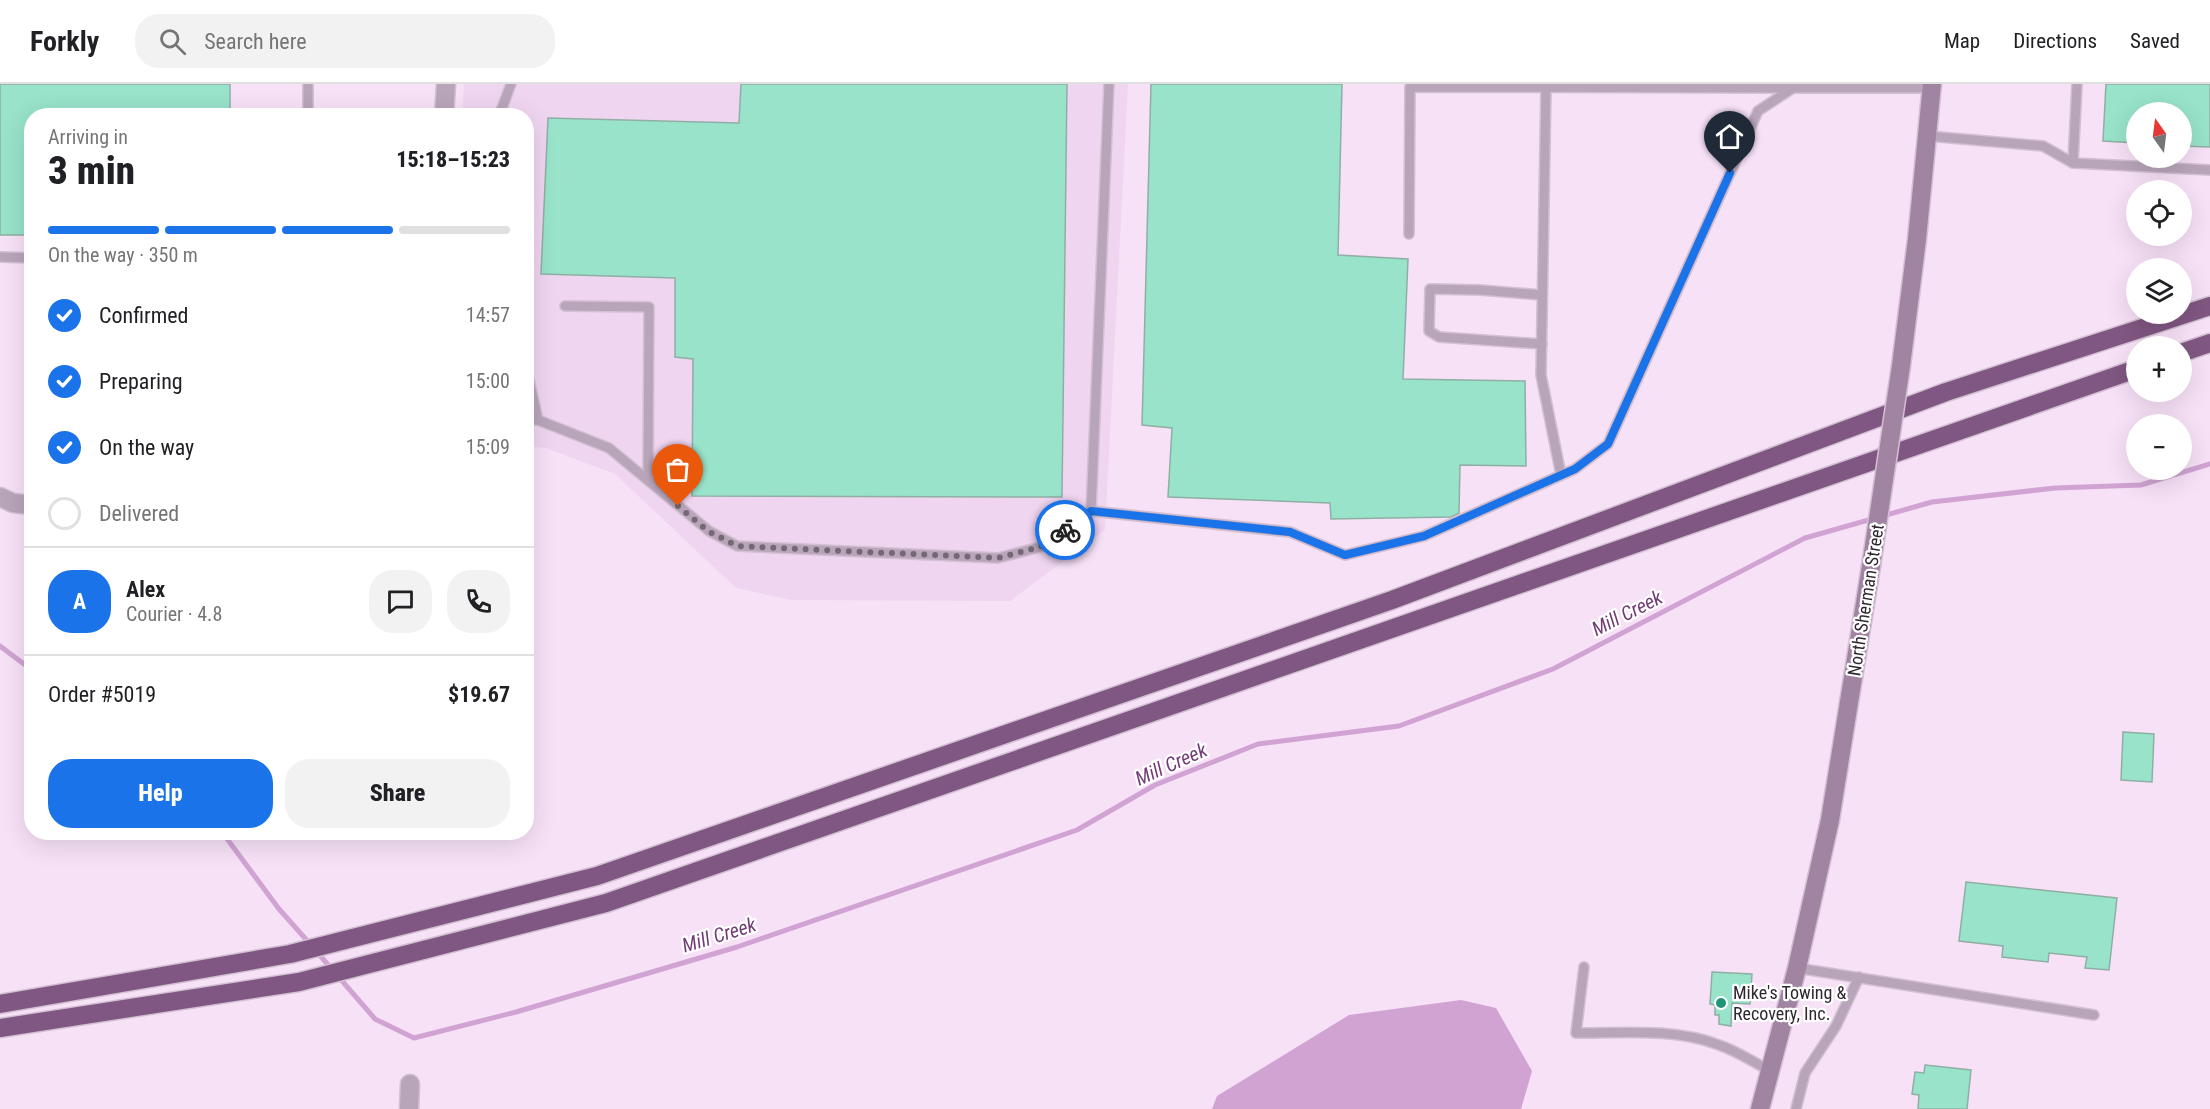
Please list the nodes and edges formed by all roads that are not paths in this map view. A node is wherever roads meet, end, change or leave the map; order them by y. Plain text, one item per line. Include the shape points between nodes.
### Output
1 (309, 84) edge
2 (446, 84) edge
3 (511, 84) edge
4 (1109, 84) edge
5 (2076, 84) edge
6 (1573, 86) edge
7 (1645, 86) edge
8 (1828, 86) edge
9 (1932, 86) edge
10 (1546, 87) junction
11 (1792, 88) junction
12 (308, 108) edge
13 (444, 108) edge
14 (502, 108) edge
15 (1928, 136) junction
16 (2073, 163) junction
17 (2210, 170) edge
18 (1409, 234) dead end
19 (0, 257) edge
20 (24, 258) edge
21 (1542, 295) junction
22 (565, 306) dead end
23 (2210, 306) edge
24 (2210, 343) edge
25 (1542, 344) junction
26 (2192, 349) edge
27 (2126, 372) edge
28 (534, 402) edge
29 (534, 420) edge
30 (538, 420) junction
31 (1561, 475) junction
32 (648, 480) junction
33 (0, 497) edge
34 (24, 504) edge
35 (1091, 511) junction
36 (1584, 967) dead end
37 (1797, 968) junction
38 (1859, 977) junction
39 (0, 1004) edge
40 (2094, 1015) dead end
41 (0, 1028) edge
42 (1769, 1070) junction
43 (410, 1084) dead end
44 (409, 1109) edge
45 (1760, 1109) edge
46 (1796, 1109) edge

1 - 12 lane
2 - 13 street
3 - 14 lane
4 - 35 lane
5 - 16 lane
6 - 7 lane
6 - 10 lane
7 - 11 lane
8 - 9 lane
8 - 11 lane
9 - 15 main road, North Sherman Street
10 - 18 lane via 1410,87
10 - 21 lane
11 - 31 lane via 1758,111 1608,444
15 - 16 lane via 2043,146
15 - 37 main road, North Sherman Street, bridge via 1901,366 1871,566 1830,820
16 - 17 lane
19 - 20 lane
21 - 25 lane
21 - 25 lane via 1430,289 1429,331 1438,338
22 - 32 lane via 649,307
23 - 39 highway via 1946,392 1392,600 597,876 290,954
24 - 26 highway
25 - 31 lane via 1541,375
27 - 41 highway via 606,903 299,982
28 - 30 lane
29 - 30 lane
30 - 32 lane via 609,448
31 - 35 lane via 1424,536 1345,555 1290,532
32 - 35 lane via 708,531 737,546 998,558 1040,547
33 - 34 street
36 - 42 lane via 1576,1033 1682,1035 1719,1045
37 - 38 lane
37 - 42 main road, North Sherman Street
38 - 40 lane
38 - 46 lane via 1836,1026 1805,1073
42 - 45 main road, North Sherman Street
43 - 44 street

